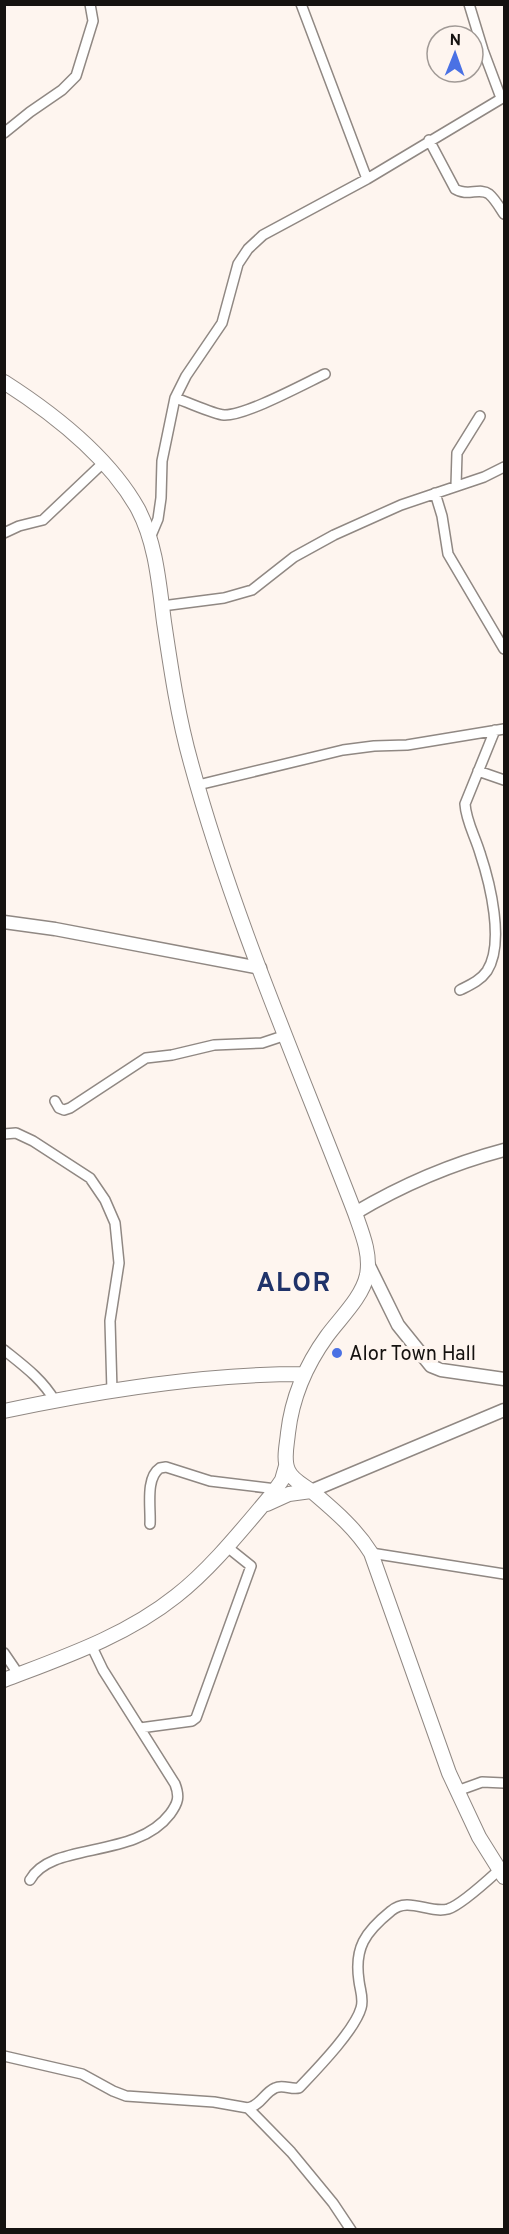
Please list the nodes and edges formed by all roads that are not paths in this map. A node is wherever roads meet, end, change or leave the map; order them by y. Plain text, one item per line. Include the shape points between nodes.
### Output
1 (90, 4) edge
2 (301, 4) edge
3 (469, 4) edge
4 (503, 97) edge
5 (4, 134) edge
6 (429, 140) junction
7 (367, 179) junction
8 (504, 214) edge
9 (325, 374) dead end
10 (4, 382) edge
11 (175, 398) junction
12 (480, 416) dead end
13 (103, 464) junction
14 (504, 467) edge
15 (456, 486) junction
16 (435, 492) junction
17 (4, 532) edge
18 (150, 538) junction
19 (162, 606) junction
20 (504, 649) edge
21 (500, 730) edge
22 (478, 771) junction
23 (504, 780) edge
24 (198, 786) junction
25 (4, 922) edge
26 (500, 928) edge
27 (260, 968) junction
28 (460, 990) dead end
29 (286, 1035) junction
30 (55, 1101) dead end
31 (4, 1134) edge
32 (504, 1150) edge
33 (355, 1213) junction
34 (368, 1264) junction
35 (4, 1350) edge
36 (304, 1374) junction
37 (504, 1379) edge
38 (112, 1391) junction
39 (55, 1401) junction
40 (504, 1410) edge
41 (4, 1412) edge
42 (286, 1466) junction
43 (276, 1489) junction
44 (311, 1491) junction
45 (260, 1508) junction
46 (150, 1524) dead end
47 (226, 1546) junction
48 (371, 1553) junction
49 (504, 1574) edge
50 (92, 1647) junction
51 (4, 1653) edge
52 (19, 1675) junction
53 (4, 1680) edge
54 (140, 1728) junction
55 (504, 1783) edge
56 (458, 1791) junction
57 (502, 1874) edge
58 (30, 1880) dead end
59 (4, 2055) edge
60 (248, 2109) junction
61 (351, 2229) edge

1 - 5 street via 93,21 76,76
2 - 7 street
3 - 4 street
4 - 6 street
6 - 7 street
6 - 8 street via 455,189 470,194 488,193
7 - 11 street via 263,235 248,249 238,264 222,323
9 - 11 street via 234,414 219,414
10 - 13 main road via 46,408
11 - 18 street via 162,461 158,519
12 - 15 street via 457,453
13 - 17 street via 43,520
13 - 18 main road via 138,509
14 - 15 street
15 - 16 street
16 - 19 street via 294,557 252,590
16 - 20 street via 448,554
18 - 19 main road
19 - 24 main road via 175,694
21 - 22 street
21 - 24 street via 407,745 343,750
22 - 23 street
22 - 26 street via 467,795 465,814 481,854
24 - 27 main road
25 - 27 street
26 - 28 street via 486,972
27 - 29 main road
29 - 30 street via 262,1043 214,1045 155,1056 138,1062 70,1108 59,1108
29 - 33 main road
31 - 38 street via 15,1132 33,1141 90,1178 109,1208 115,1223 118,1263 110,1321
32 - 33 street via 406,1185
33 - 34 main road
34 - 36 main road via 359,1294 325,1338
34 - 37 street via 398,1325 431,1366
35 - 39 street via 32,1371
36 - 38 main road via 236,1376
36 - 42 main road via 289,1422
38 - 39 main road
39 - 41 main road
40 - 44 street
42 - 43 main road
42 - 44 main road via 289,1474
43 - 45 main road
43 - 46 street via 210,1481 160,1467 153,1474
44 - 45 main road via 289,1494
44 - 48 main road via 352,1527
45 - 47 main road
47 - 50 main road via 177,1596
47 - 54 street via 251,1566 196,1718
48 - 49 street
48 - 56 main road
50 - 52 main road
50 - 54 street
51 - 52 street
52 - 53 main road
54 - 58 street via 179,1793 178,1803 154,1831 139,1839 52,1861 37,1868
55 - 56 street via 482,1782
56 - 57 main road via 479,1838
57 - 60 street via 446,1910 405,1905 390,1911 359,1948 361,2008 351,2027 299,2088 274,2088 259,2104
59 - 60 street via 82,2074 126,2096 214,2102
60 - 61 street via 291,2152

